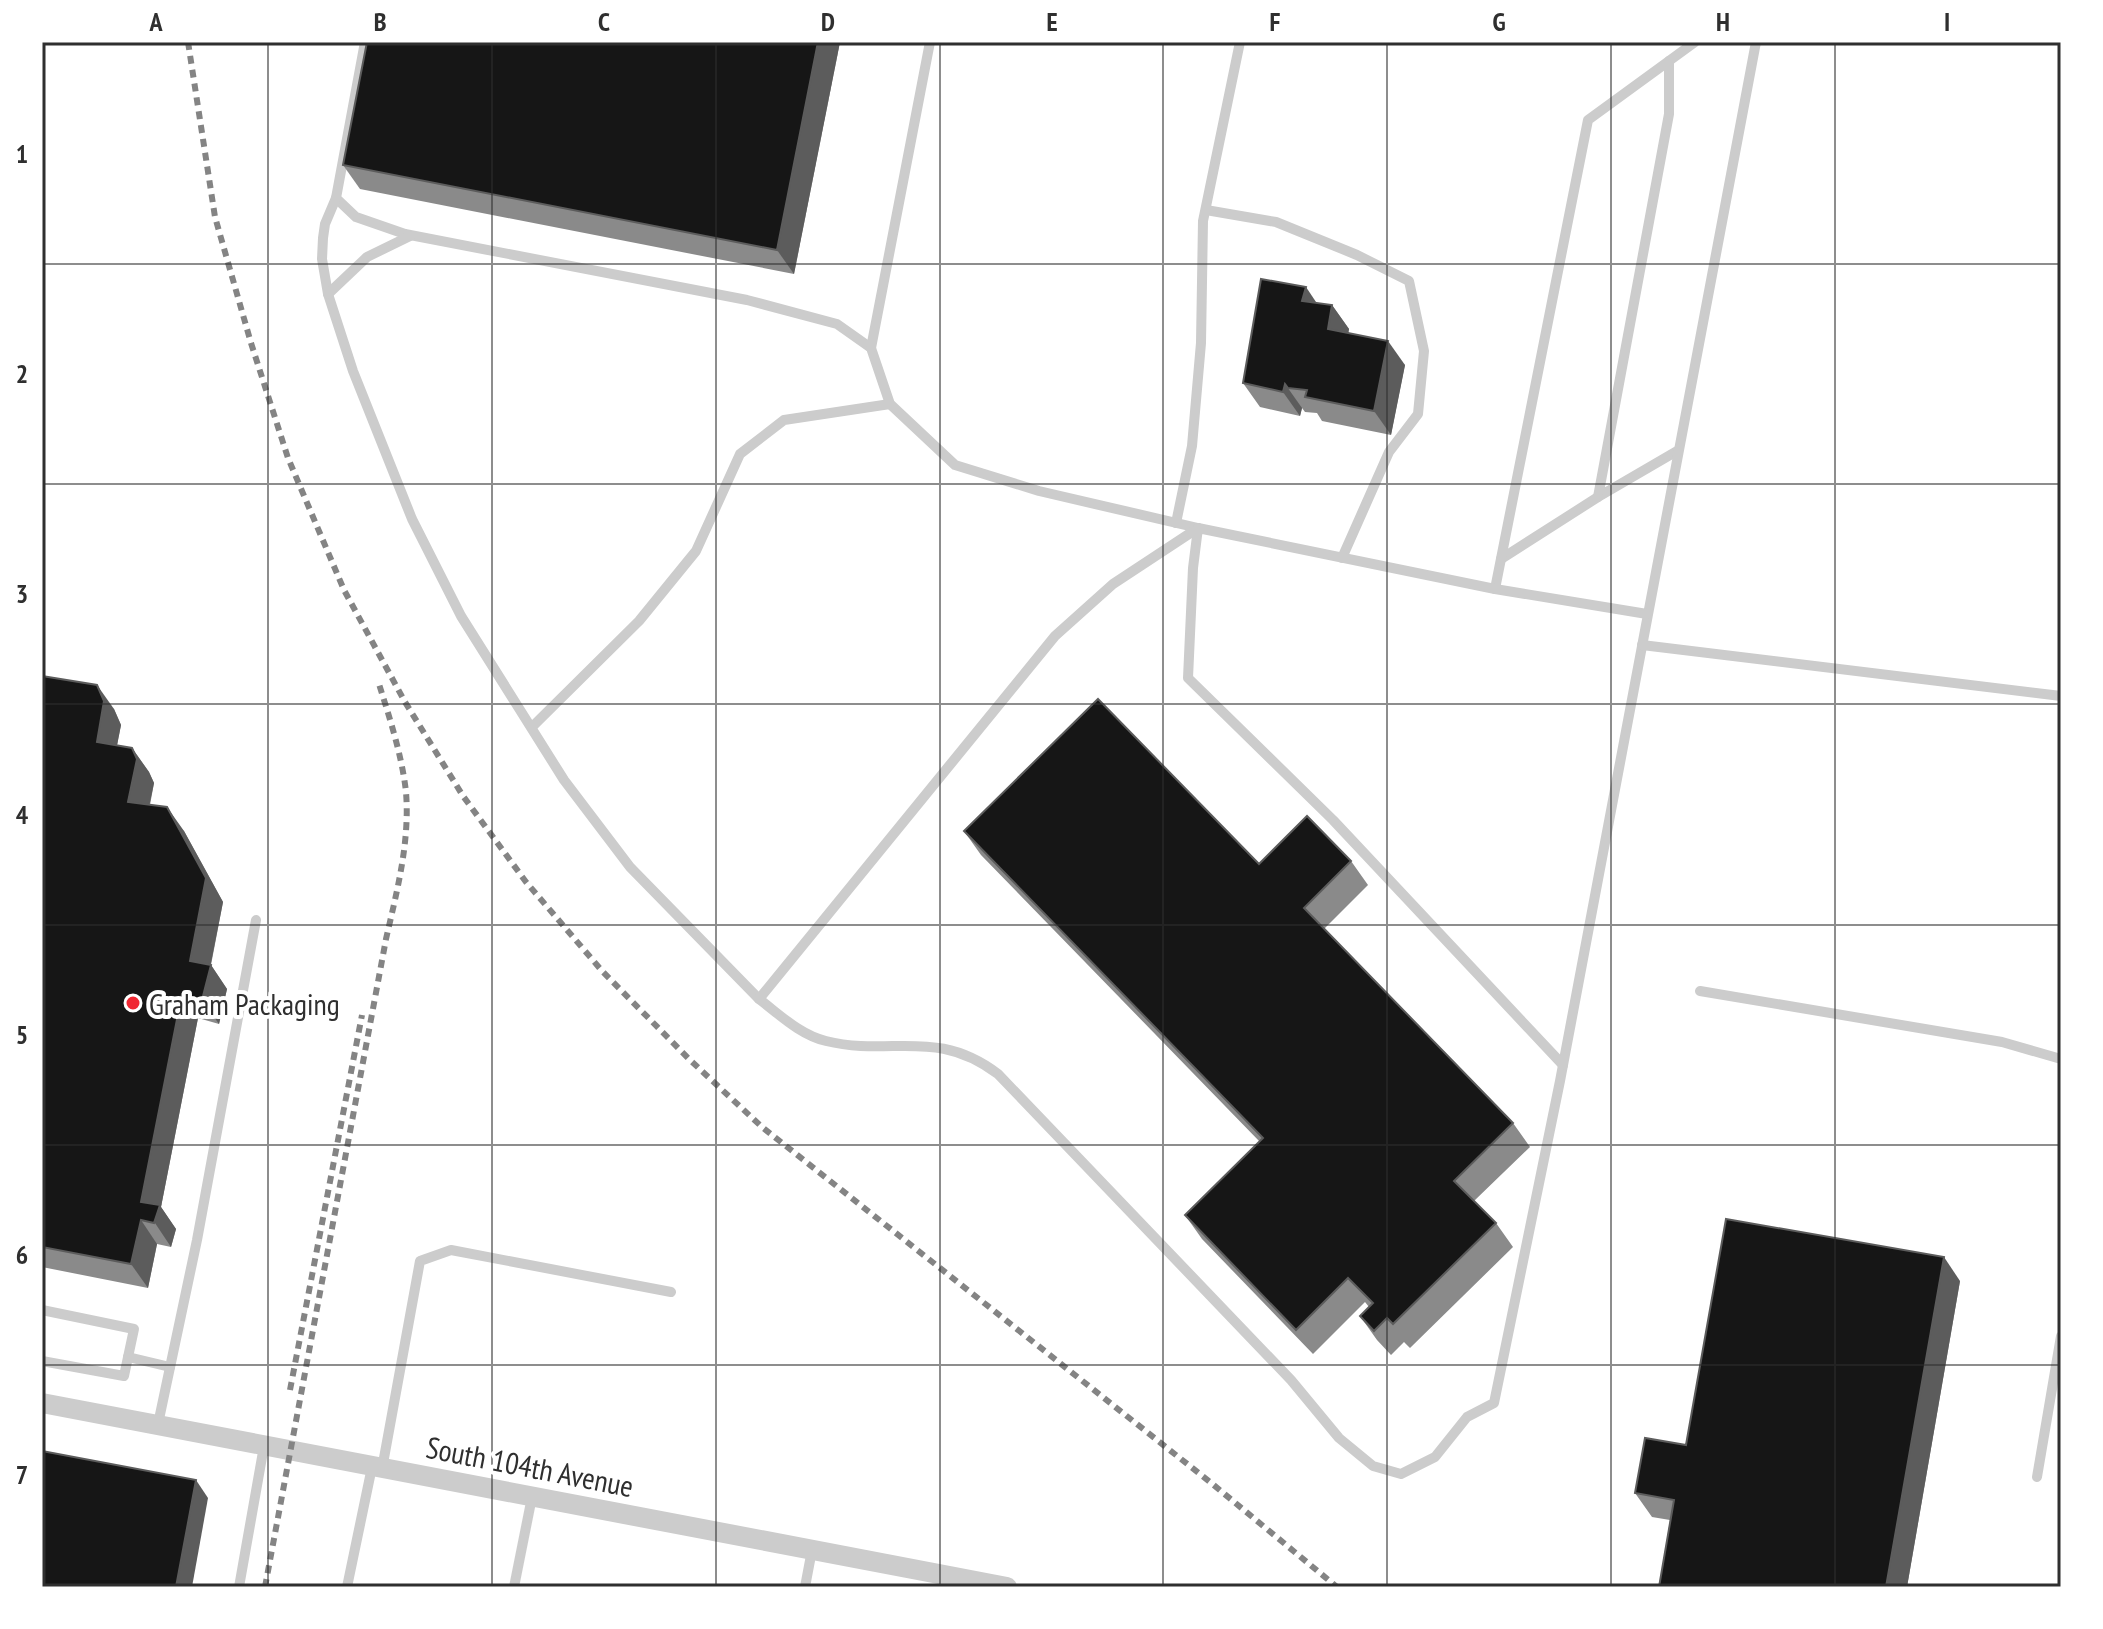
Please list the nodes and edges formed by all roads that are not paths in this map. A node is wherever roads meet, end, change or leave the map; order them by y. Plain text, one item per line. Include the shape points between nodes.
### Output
1 (365, 42) edge
2 (930, 42) edge
3 (1240, 42) edge
4 (1695, 42) edge
5 (1756, 42) edge
6 (1669, 61) junction
7 (336, 198) junction
8 (1206, 210) junction
9 (411, 236) junction
10 (328, 294) junction
11 (871, 348) junction
12 (890, 404) junction
13 (1677, 451) junction
14 (1598, 497) junction
15 (1176, 523) junction
16 (1198, 528) junction
17 (1342, 558) junction
18 (1501, 559) junction
19 (1495, 589) junction
20 (1647, 614) junction
21 (1642, 645) junction
22 (2061, 696) edge
23 (532, 727) junction
24 (256, 920) dead end
25 (1700, 991) dead end
26 (759, 999) junction
27 (2061, 1059) edge
28 (1563, 1065) junction
29 (671, 1292) dead end
30 (42, 1310) edge
31 (2061, 1336) edge
32 (128, 1357) junction
33 (42, 1361) edge
34 (170, 1367) junction
35 (42, 1403) edge
36 (158, 1424) junction
37 (264, 1446) junction
38 (377, 1468) junction
39 (2037, 1477) dead end
40 (532, 1497) junction
41 (812, 1550) junction
42 (239, 1587) edge
43 (347, 1587) edge
44 (514, 1587) edge
45 (805, 1587) edge
46 (1007, 1587) edge

1 - 7 lane
2 - 11 lane
3 - 8 lane
4 - 6 lane
5 - 13 lane
6 - 14 lane via 1669,114
6 - 18 lane via 1588,120
7 - 9 lane via 356,217
7 - 10 lane via 323,238
8 - 15 lane via 1192,446
8 - 17 lane via 1276,222 1409,281 1424,351 1418,414 1389,452
9 - 10 lane via 367,257
9 - 11 lane via 747,300 837,324
10 - 23 lane via 412,519 461,616
11 - 12 lane
12 - 15 lane via 955,465
12 - 23 lane via 784,420 740,454 696,551 639,621
13 - 14 lane
13 - 20 lane
14 - 18 lane
15 - 16 lane
16 - 17 lane
16 - 26 lane via 1113,584 1055,636
16 - 28 lane via 1188,678 1333,820
17 - 19 lane
18 - 19 lane
19 - 20 lane
20 - 21 lane
21 - 22 lane
21 - 28 lane
23 - 26 lane via 564,780 630,867
24 - 34 lane
25 - 27 lane via 2002,1042
26 - 28 lane via 824,1041 929,1046 981,1061 1291,1380 1339,1438 1373,1466 1401,1474 1435,1457 1467,1417 1494,1403
29 - 38 lane via 451,1250 420,1261
30 - 32 lane via 134,1329
31 - 39 lane
32 - 33 lane via 124,1376
32 - 34 lane
34 - 36 lane
35 - 36 street, South 104th Avenue
36 - 37 street, South 104th Avenue
37 - 38 street, South 104th Avenue
37 - 42 lane
38 - 40 street, South 104th Avenue
38 - 43 lane
40 - 41 street, South 104th Avenue
40 - 44 lane
41 - 45 lane
41 - 46 street, South 104th Avenue

